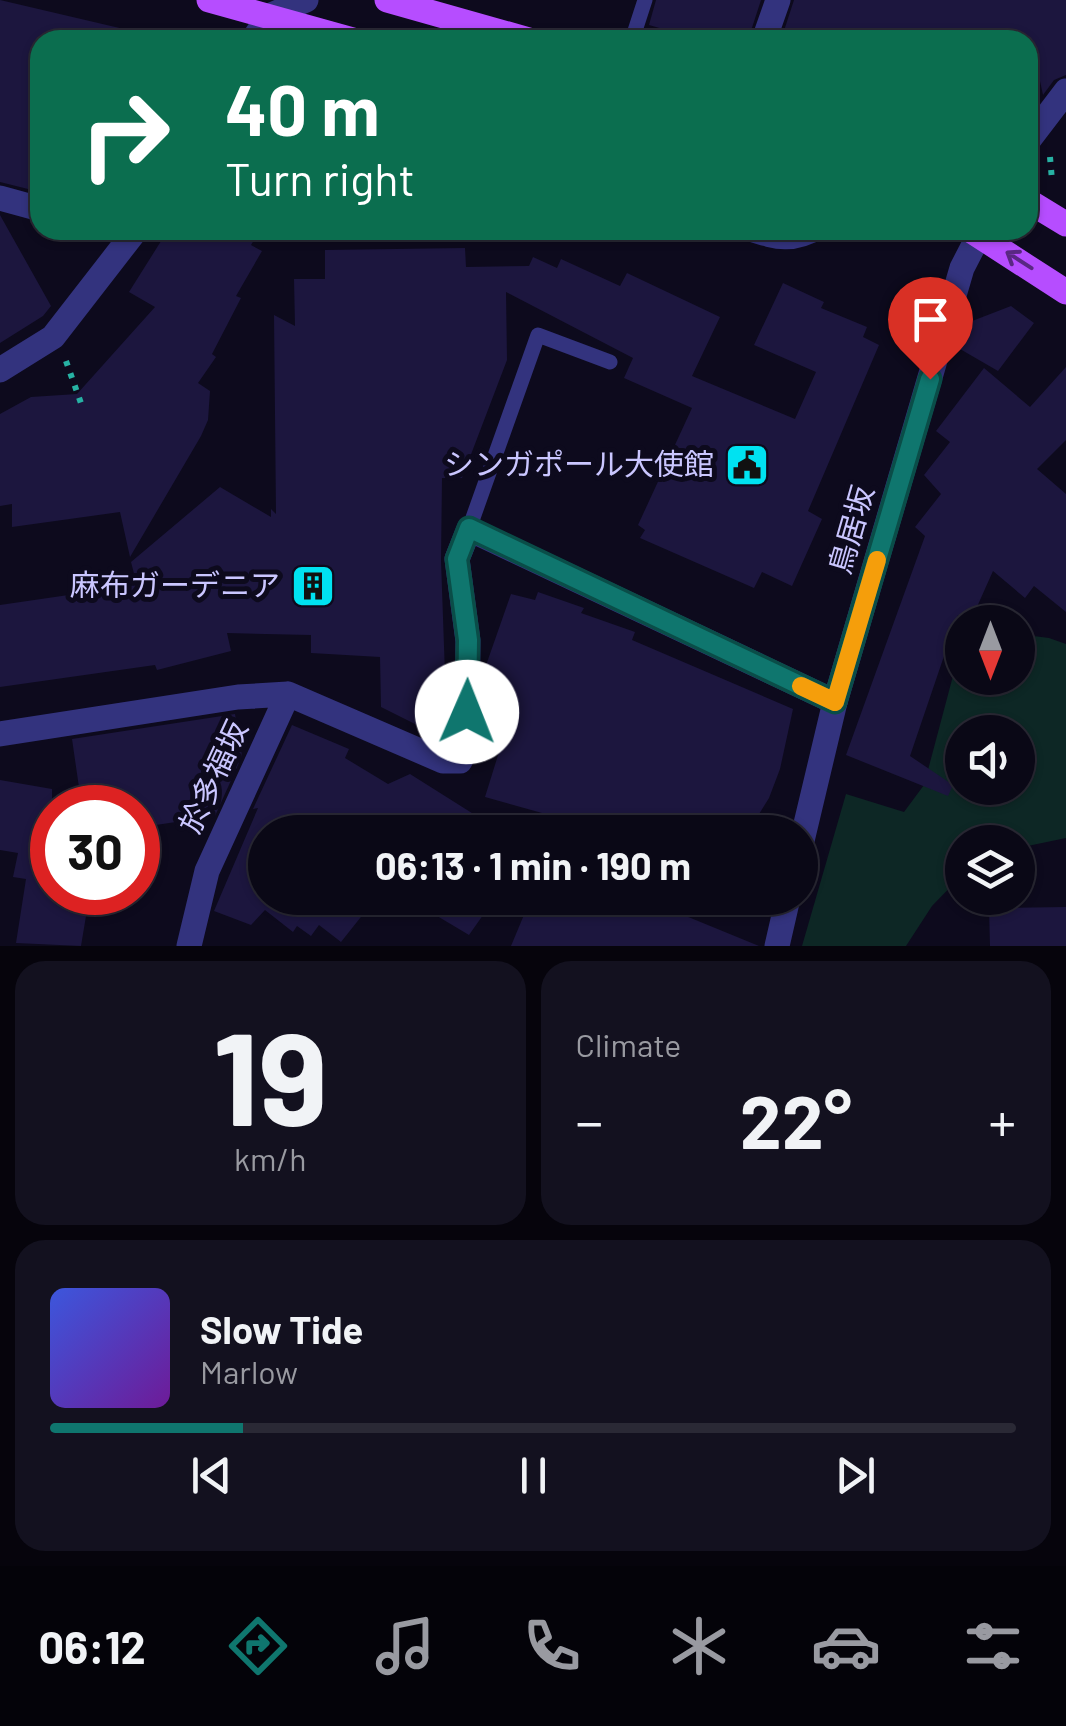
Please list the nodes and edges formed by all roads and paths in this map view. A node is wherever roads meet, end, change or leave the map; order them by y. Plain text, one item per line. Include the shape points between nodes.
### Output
1 (209, 0) edge
2 (306, 0) edge
3 (387, 0) edge
4 (645, 0) edge
5 (778, 0) edge
6 (269, 16) junction
7 (260, 30) edge
8 (318, 30) edge
9 (494, 30) edge
10 (635, 30) edge
11 (768, 30) edge
12 (1066, 92) edge
13 (1038, 128) edge
14 (0, 198) edge
15 (30, 206) edge
16 (1038, 207) edge
17 (1066, 224) edge
18 (123, 240) edge
19 (771, 240) edge
20 (806, 240) edge
21 (974, 240) edge
22 (989, 240) edge
23 (1066, 292) edge
24 (64, 355) dead end
25 (610, 362) dead end
26 (0, 370) edge
27 (82, 406) dead end
28 (469, 528) junction
29 (288, 694) junction
30 (835, 702) junction
31 (0, 734) edge
32 (808, 815) edge
33 (784, 915) edge
34 (189, 946) edge
35 (776, 946) edge

1 - 6 main road
2 - 6 street
3 - 9 main road
4 - 10 lane
5 - 11 street
6 - 7 street
6 - 8 main road
12 - 13 street
14 - 15 street
16 - 17 main road
18 - 26 street via 53,338
19 - 20 lane
21 - 30 street, 鳥居坂
23 -> 22 main road
24 - 27 path
25 - 28 lane via 538,335
28 - 29 street via 457,559 468,640 467,748 460,761 443,761
28 - 30 street
29 - 31 street
29 - 34 street, 於多福坂 via 207,870
30 - 32 street, 鳥居坂
33 - 35 street

